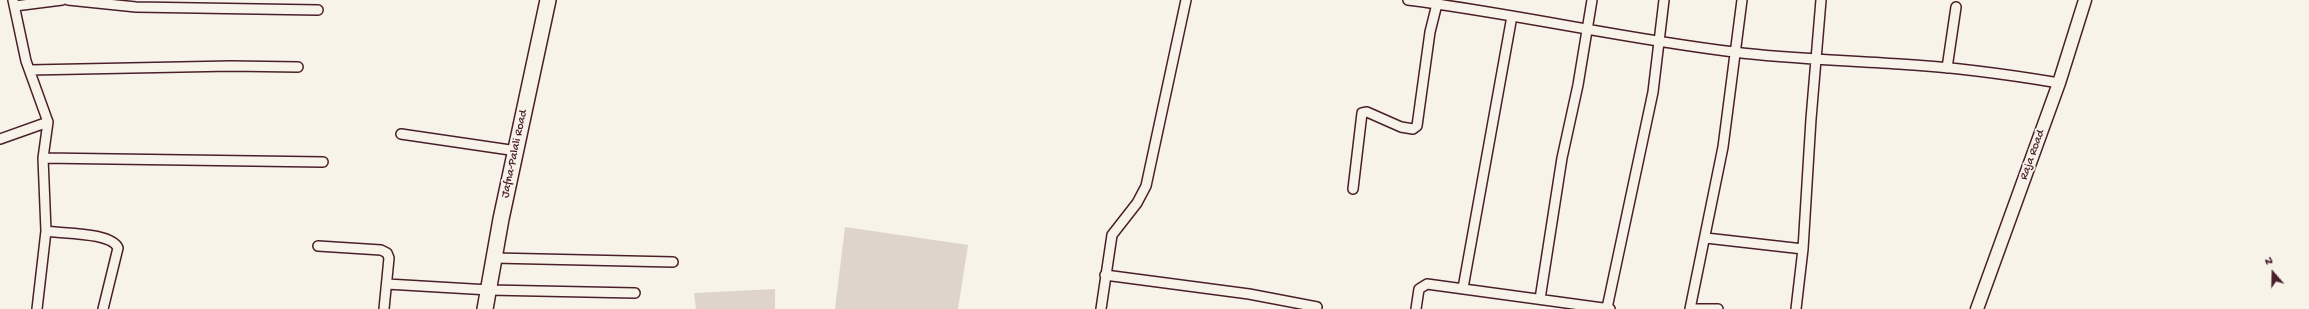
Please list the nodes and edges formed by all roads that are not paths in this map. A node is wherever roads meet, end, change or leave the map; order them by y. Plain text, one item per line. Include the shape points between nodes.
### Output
1 (62, 0) edge
2 (68, 0) edge
3 (548, 0) edge
4 (1186, 0) edge
5 (1408, 0) edge
6 (1592, 0) edge
7 (1664, 0) edge
8 (1742, 0) edge
9 (1821, 0) edge
10 (2085, 0) edge
11 (1437, 2) edge
12 (14, 3) edge
13 (1956, 7) dead end
14 (318, 10) dead end
15 (1512, 16) junction
16 (1586, 30) junction
17 (1660, 43) junction
18 (1736, 53) junction
19 (1816, 58) junction
20 (298, 67) dead end
21 (1947, 68) junction
22 (30, 70) junction
23 (2059, 83) junction
24 (48, 122) junction
25 (401, 134) dead end
26 (0, 139) edge
27 (517, 151) junction
28 (43, 158) junction
29 (323, 162) dead end
30 (1353, 189) dead end
31 (46, 231) junction
32 (1706, 238) junction
33 (318, 246) dead end
34 (1803, 249) junction
35 (494, 258) junction
36 (673, 262) dead end
37 (1105, 275) junction
38 (387, 284) junction
39 (1463, 288) junction
40 (488, 290) junction
41 (635, 293) dead end
42 (1540, 299) junction
43 (1317, 307) dead end
44 (37, 309) edge
45 (103, 309) edge
46 (384, 309) edge
47 (485, 309) edge
48 (1101, 309) edge
49 (1416, 309) edge
50 (1609, 309) edge
51 (1690, 309) edge
52 (1694, 309) edge
53 (1718, 309) edge
54 (1796, 309) edge
55 (1977, 309) edge

1 - 12 street
2 - 14 street via 136,7
3 - 27 main road, Jafna-Palali Road
4 - 37 street via 1144,192 1112,235
5 - 11 street
6 - 16 street
7 - 17 street
8 - 18 street
9 - 19 street
10 - 23 street, Raja Road
11 - 15 street
11 - 30 street via 1429,39 1417,126 1413,129 1400,127 1367,112 1362,113
12 - 22 street
13 - 21 street
15 - 16 street
15 - 39 street
16 - 17 street
16 - 42 street via 1578,85 1562,158
17 - 18 street
17 - 50 street via 1638,170
18 - 19 street
18 - 32 street via 1724,147 1711,200
19 - 21 street
19 - 34 street
20 - 22 street
21 - 23 street via 2015,75
22 - 24 street
23 - 55 street, Raja Road
24 - 26 street
24 - 28 street
25 - 27 street
27 - 35 main road, Jafna-Palali Road
28 - 29 street
28 - 31 street
31 - 44 street
31 - 45 street via 88,235 116,242 118,248
32 - 34 street
32 - 51 street
33 - 38 street via 384,251 388,258
34 - 54 street
35 - 36 street
35 - 40 main road, Jafna-Palali Road
37 - 43 street via 1249,294
37 - 48 street
38 - 40 street
38 - 46 street
39 - 42 street
39 - 49 street via 1422,285
40 - 41 street
40 - 47 main road, Jafna-Palali Road
42 - 50 street
52 - 53 street

